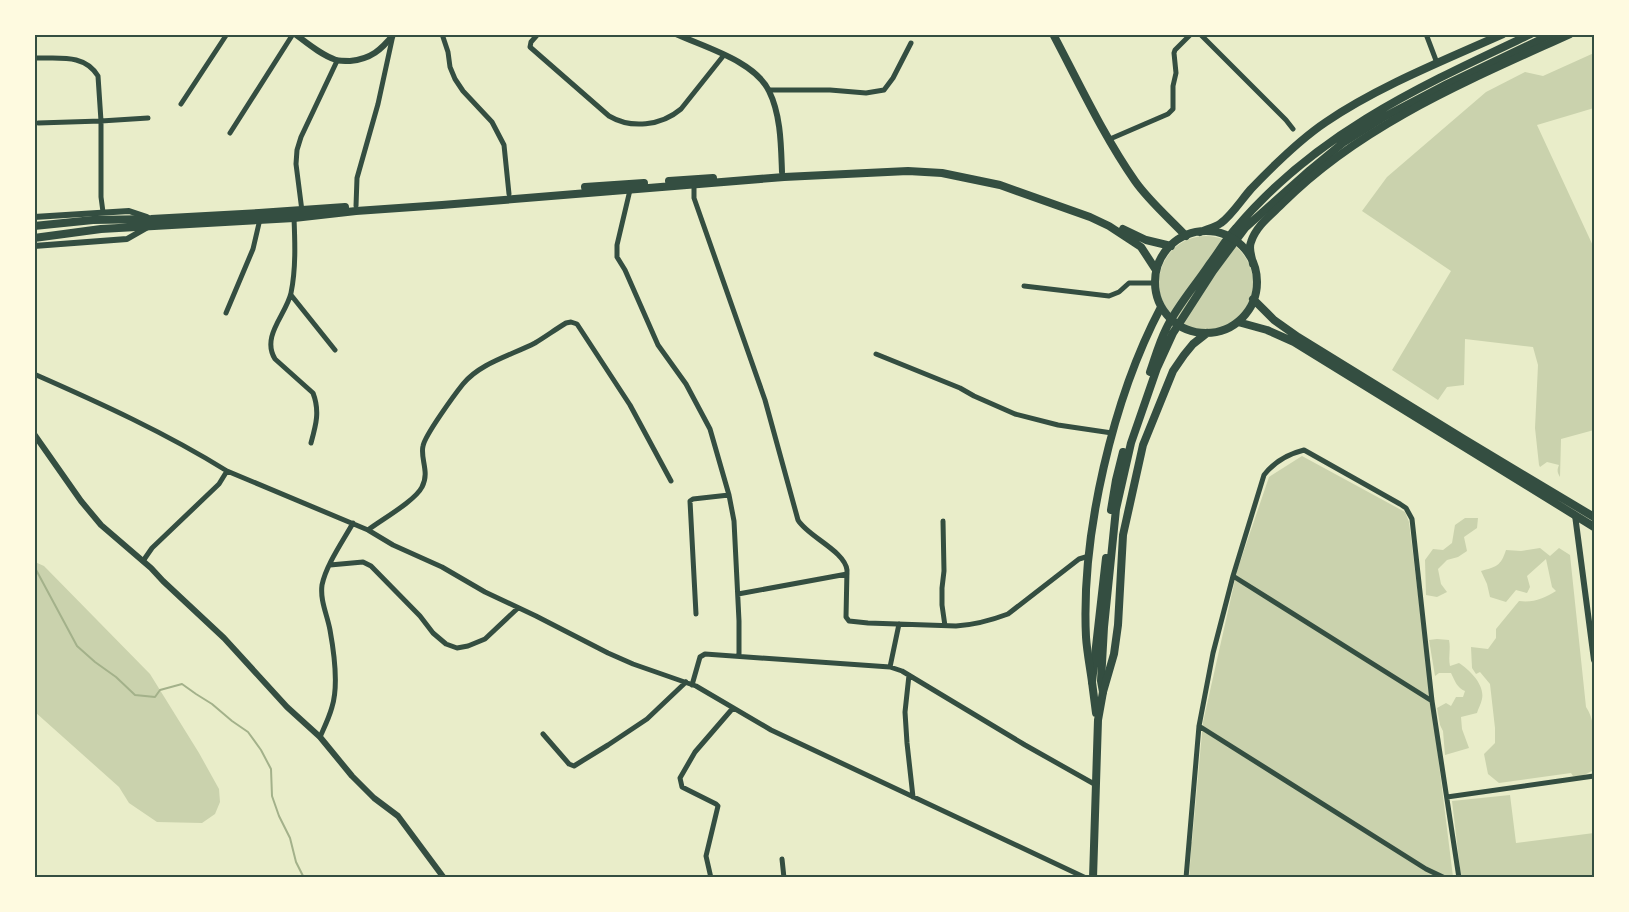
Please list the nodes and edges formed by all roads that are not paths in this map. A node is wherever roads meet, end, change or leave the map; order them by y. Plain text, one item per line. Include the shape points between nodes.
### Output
1 (227, 34) edge
2 (294, 34) edge
3 (442, 34) edge
4 (538, 34) edge
5 (676, 34) edge
6 (1053, 34) edge
7 (1191, 34) edge
8 (1200, 34) edge
9 (1426, 34) edge
10 (1503, 34) edge
11 (1531, 34) edge
12 (1552, 34) edge
13 (1570, 34) edge
14 (394, 35) edge
15 (685, 36) edge
16 (911, 44) dead end
17 (724, 55) junction
18 (34, 58) edge
19 (337, 61) junction
20 (1437, 63) junction
21 (769, 90) junction
22 (181, 104) dead end
23 (1380, 114) junction
24 (148, 118) dead end
25 (101, 121) junction
26 (38, 123) dead end
27 (1293, 129) dead end
28 (230, 133) dead end
29 (1110, 139) junction
30 (782, 172) junction
31 (694, 185) junction
32 (630, 190) junction
33 (510, 194) junction
34 (356, 206) junction
35 (302, 211) junction
36 (103, 212) junction
37 (34, 217) edge
38 (294, 218) junction
39 (260, 219) junction
40 (151, 222) junction
41 (34, 226) edge
42 (1200, 232) junction
43 (1186, 236) junction
44 (34, 238) edge
45 (34, 246) edge
46 (1170, 246) junction
47 (1253, 264) junction
48 (1156, 270) junction
49 (1155, 283) junction
50 (1024, 286) dead end
51 (291, 295) junction
52 (1253, 299) junction
53 (1161, 307) junction
54 (226, 313) dead end
55 (1238, 322) junction
56 (1207, 333) junction
57 (335, 350) dead end
58 (876, 354) dead end
59 (34, 374) edge
60 (1112, 433) junction
61 (34, 434) edge
62 (311, 443) dead end
63 (227, 471) junction
64 (671, 481) dead end
65 (729, 495) junction
66 (1592, 513) edge
67 (1575, 515) junction
68 (943, 521) dead end
69 (353, 523) junction
70 (1594, 527) edge
71 (368, 530) junction
72 (1089, 556) junction
73 (143, 561) junction
74 (330, 565) junction
75 (847, 574) junction
76 (1233, 576) junction
77 (738, 594) junction
78 (518, 608) junction
79 (696, 614) dead end
80 (899, 624) junction
81 (945, 626) junction
82 (1101, 627) junction
83 (739, 656) junction
84 (1594, 660) edge
85 (890, 667) junction
86 (909, 675) junction
87 (1092, 682) junction
88 (689, 684) junction
89 (1103, 692) junction
90 (1432, 701) junction
91 (733, 708) junction
92 (1098, 720) junction
93 (1199, 726) junction
94 (543, 734) dead end
95 (320, 737) junction
96 (1594, 776) edge
97 (1096, 785) junction
98 (913, 797) junction
99 (1447, 797) junction
100 (782, 860) dead end
101 (444, 878) edge
102 (711, 878) edge
103 (784, 878) edge
104 (1086, 878) edge
105 (1094, 878) edge
106 (1186, 878) edge
107 (1445, 878) edge
108 (1459, 878) edge

1 - 22 street
2 - 19 street
2 - 28 street
3 - 33 street via 455,79 492,122 504,145
4 - 17 street via 531,42 533,50 609,116 628,124 654,122 676,114
5 - 15 street
6 - 29 main road
7 - 29 street via 1174,53 1173,109
8 - 27 street
9 - 20 street
10 - 20 highway
11 - 23 main road via 1444,75
12 - 23 main road
13 - 47 highway via 1470,80 1355,144 1317,172 1265,221 1250,245
14 - 19 street via 372,56
14 - 34 street via 357,178
15 - 17 street
16 - 21 street via 884,90
17 - 21 street via 760,77
18 - 25 street via 79,59 95,70
19 - 35 street via 297,150
20 - 42 highway via 1326,122 1251,189 1221,224
21 - 30 street via 777,111
23 - 82 main road via 1245,228 1173,333 1131,443 1116,509
24 - 25 street
25 - 26 street
25 - 36 street
29 - 43 main road via 1144,193
30 - 33 highway
30 - 46 highway via 895,167 941,169 1001,180 1090,213 1146,240
31 - 32 highway
31 - 48 highway via 895,170 942,173 1000,185 1090,217 1141,247
31 - 75 street via 694,198 765,400 798,519 846,563
32 - 38 highway
32 - 65 street via 617,257 658,345 705,418
33 - 34 highway
34 - 35 highway
35 - 40 highway
36 - 37 street
36 - 40 street via 129,211
38 - 39 highway
38 - 51 street
39 - 40 highway
39 - 54 street via 253,249
40 - 41 highway via 93,220
40 - 44 highway
40 - 45 street via 127,239
42 - 43 highway
42 - 47 highway via 1232,239
43 - 46 highway
46 - 48 highway
47 - 52 highway
48 - 49 highway
49 - 50 street via 1129,283 1109,296
49 - 53 highway
51 - 57 street
51 - 62 street via 273,334 271,352 313,393 317,419
52 - 55 highway
52 - 66 highway via 1298,337
53 - 56 highway via 1185,329
53 - 60 highway via 1134,367
55 - 56 highway
55 - 67 highway via 1294,342
56 - 89 highway via 1173,371 1143,445 1123,535 1117,634
58 - 60 street via 1015,414
59 - 63 street via 86,396
60 - 72 highway
61 - 73 street via 101,525
63 - 69 street
63 - 73 street via 219,484
64 - 71 street via 630,405 577,324 571,322 468,378 425,440 422,487
65 - 77 street
65 - 79 street via 690,501
67 - 70 highway
67 - 84 street
68 - 81 street
69 - 71 street
69 - 74 street
71 - 78 street
72 - 81 street via 1078,559 1008,614
72 - 87 highway via 1086,621
73 - 95 street
74 - 78 street via 363,562 371,566 434,633 457,648 485,639
74 - 95 street via 322,595 333,648 334,694
75 - 77 street
75 - 80 street via 847,619
76 - 90 street
76 - 90 street via 1264,475 1272,465 1295,452 1304,450 1400,504 1412,519
76 - 93 street
77 - 83 street
78 - 88 street via 616,656
80 - 81 street
80 - 85 street
82 - 87 main road
82 - 89 main road
83 - 85 street
83 - 88 street via 701,655
85 - 86 street
86 - 97 street
86 - 98 street via 905,712
87 - 92 main road
88 - 91 street
88 - 94 street via 647,719 574,765
89 - 92 main road
90 - 99 street
91 - 98 street
91 - 102 street via 695,752 680,778 682,787 718,806 706,856
92 - 97 main road
93 - 106 street
93 - 107 street
95 - 101 street via 352,776 398,816
96 - 99 street
97 - 105 main road
98 - 104 street
99 - 108 street
100 - 103 street

